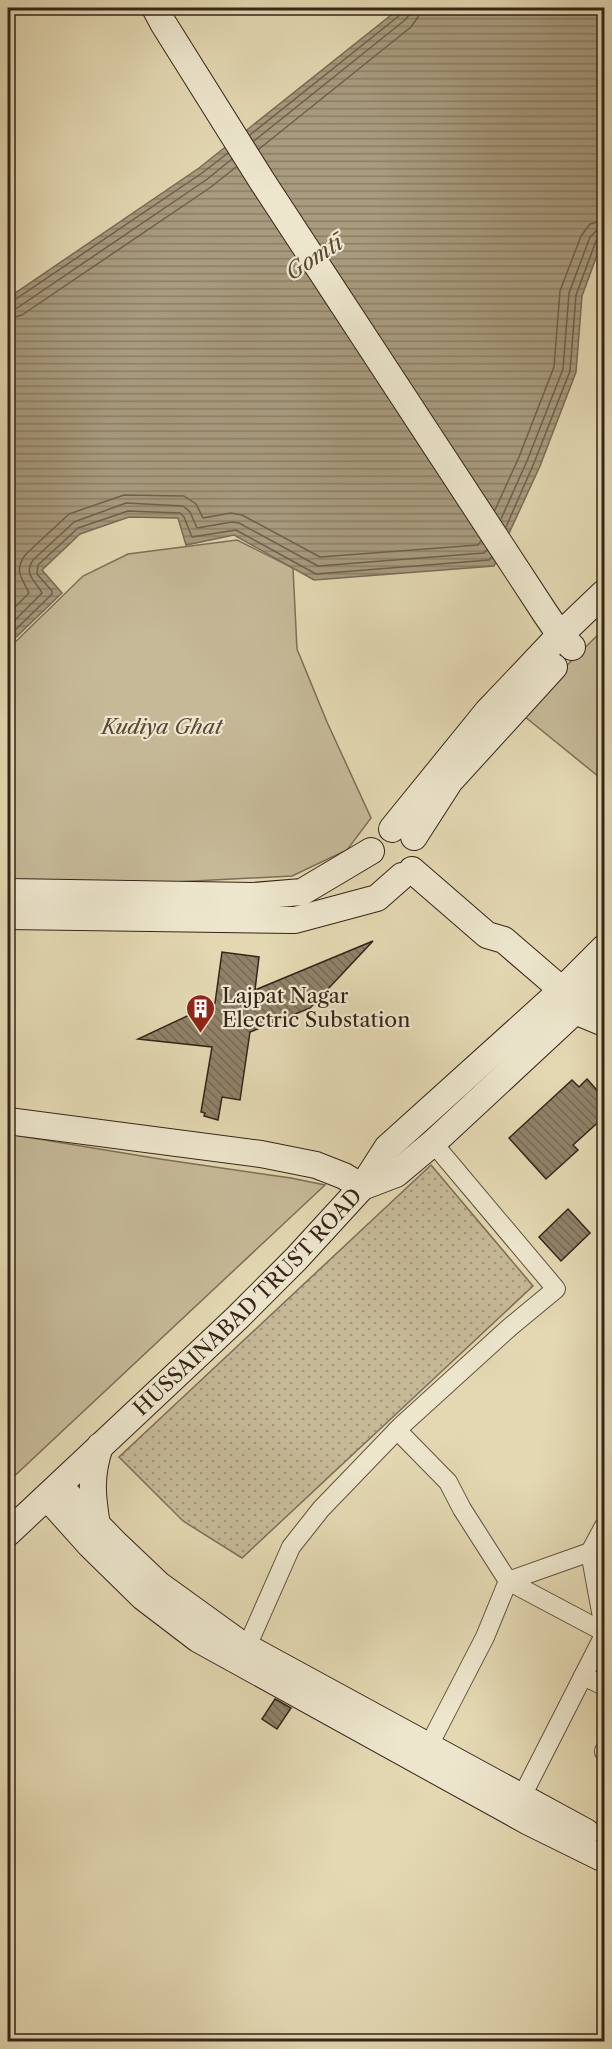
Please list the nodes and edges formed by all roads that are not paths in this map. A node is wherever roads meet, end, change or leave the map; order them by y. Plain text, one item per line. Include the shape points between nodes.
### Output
1 (157, 12) edge
2 (604, 593) edge
3 (604, 615) edge
4 (566, 641) junction
5 (403, 833) junction
6 (371, 851) junction
7 (407, 873) junction
8 (8, 892) edge
9 (8, 916) edge
10 (604, 948) edge
11 (604, 987) edge
12 (562, 1001) junction
13 (604, 1023) edge
14 (8, 1121) edge
15 (433, 1143) junction
16 (362, 1187) junction
17 (397, 1430) junction
18 (100, 1446) junction
19 (53, 1491) junction
20 (604, 1526) edge
21 (14, 1527) edge
22 (90, 1531) junction
23 (590, 1552) junction
24 (508, 1581) junction
25 (604, 1632) edge
26 (244, 1654) junction
27 (583, 1676) junction
28 (604, 1686) edge
29 (425, 1754) junction
30 (517, 1805) junction
31 (604, 1841) edge
32 (604, 1859) edge

1 - 4 street via 262,181
2 - 4 street
3 - 4 street
4 - 5 street
5 - 6 street via 384,831
5 - 7 street via 418,844 420,852 418,861
6 - 7 street via 380,872 394,877
6 - 8 street via 302,892 253,896
7 - 9 street via 377,898 295,920
7 - 12 street via 487,935 504,940
10 - 12 street
11 - 12 street
12 - 13 street
12 - 15 street, HUSSAINABAD TRUST ROAD
12 - 16 street via 387,1148
14 - 16 street via 316,1164
15 - 16 street, HUSSAINABAD TRUST ROAD via 396,1174
15 - 17 street via 556,1289
16 - 18 street, HUSSAINABAD TRUST ROAD via 237,1318
17 - 24 street via 448,1482
17 - 26 street via 321,1509 291,1547
18 - 19 street, HUSSAINABAD TRUST ROAD
18 - 22 street via 93,1465
19 - 21 street, HUSSAINABAD TRUST ROAD
19 - 22 street
20 - 23 street
21 - 22 street via 43,1520
22 - 26 street via 143,1597 198,1639
23 - 24 street
23 - 25 street
24 - 25 street
24 - 29 street via 485,1637
25 - 27 street
26 - 29 street
27 - 28 street
27 - 30 street
29 - 30 street
30 - 31 street
30 - 32 street

